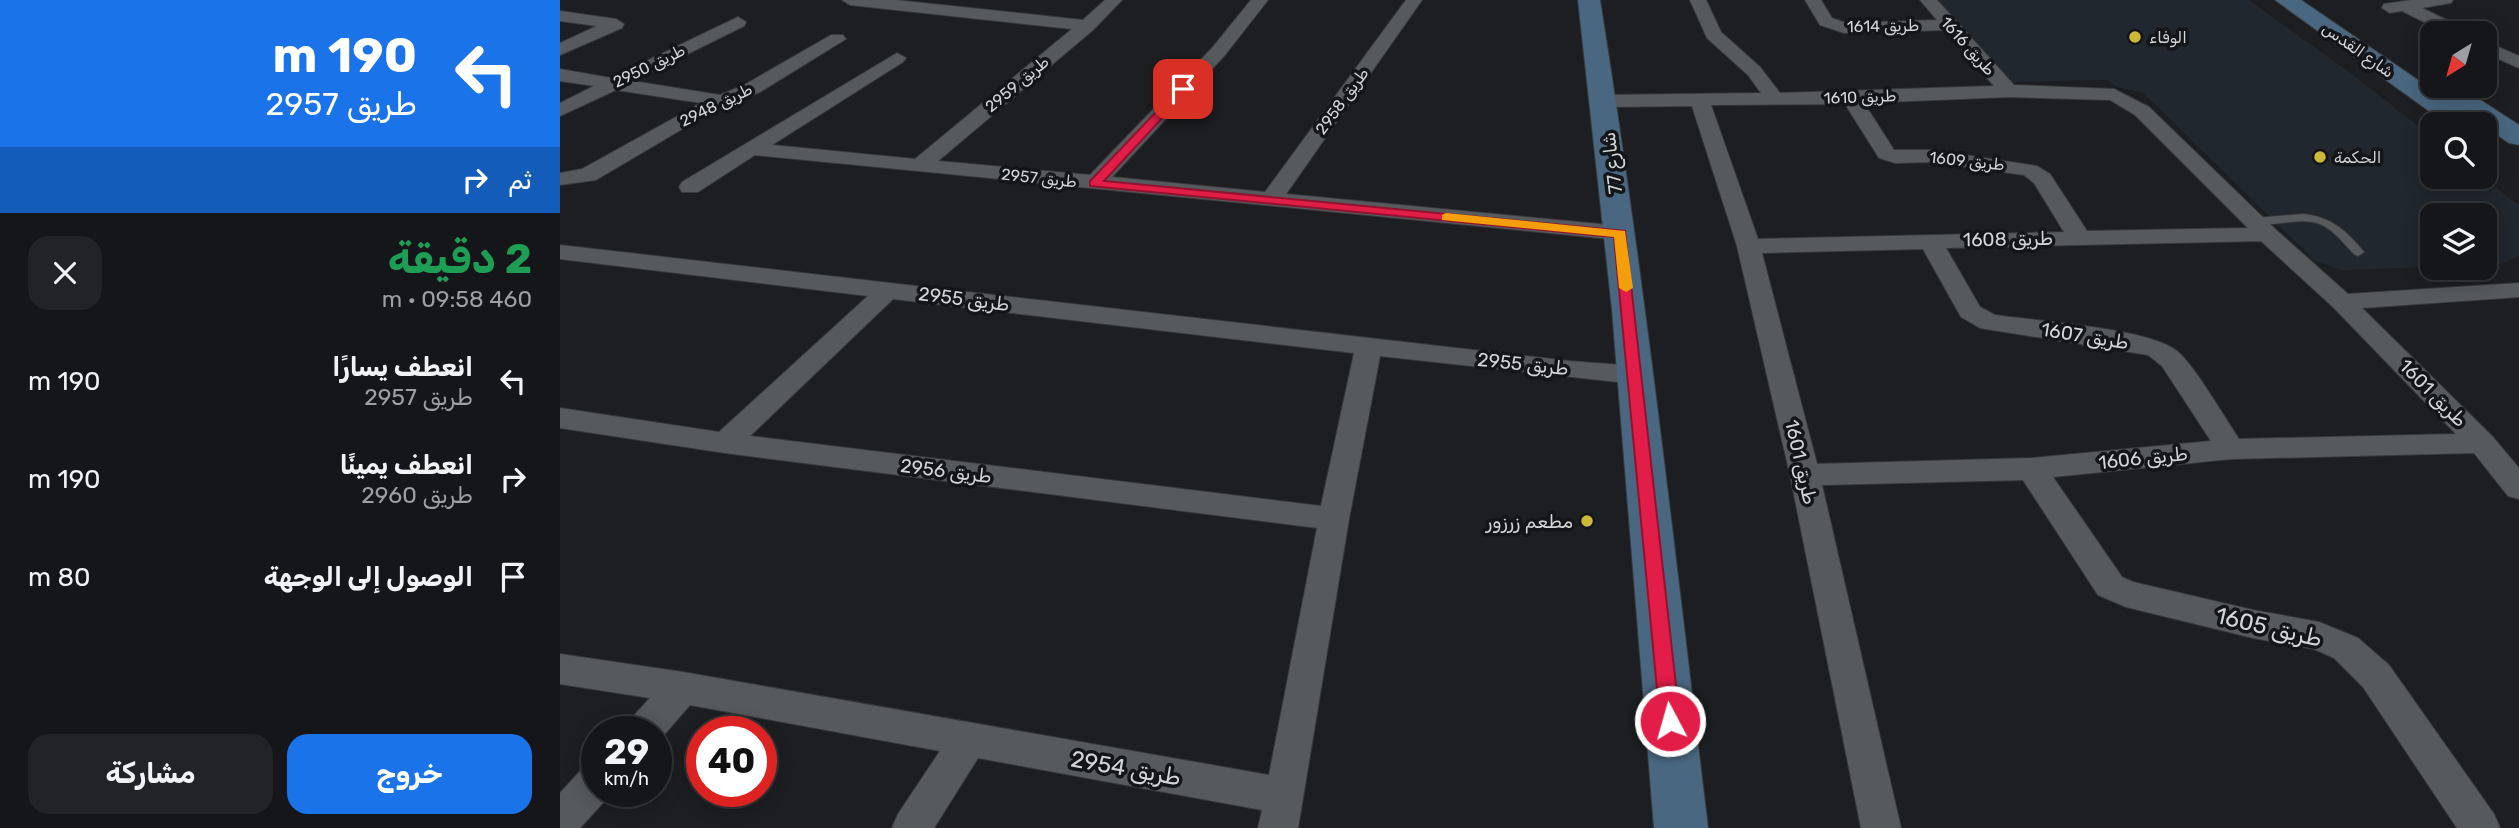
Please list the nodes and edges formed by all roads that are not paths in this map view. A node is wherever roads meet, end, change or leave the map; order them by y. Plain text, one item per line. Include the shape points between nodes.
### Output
1 (850, 0) edge
2 (997, 0) edge
3 (1114, 0) edge
4 (1260, 0) edge
5 (1414, 0) edge
6 (1590, 0) edge
7 (1698, 0) edge
8 (2286, 0) edge
9 (2315, 0) edge
10 (2445, 0) edge
11 (1932, 5) edge
12 (1817, 7) edge
13 (981, 13) junction
14 (560, 16) edge
15 (2430, 21) edge
16 (738, 23) dead end
17 (1950, 25) junction
18 (1087, 26) junction
19 (837, 39) dead end
20 (560, 50) edge
21 (2497, 52) edge
22 (897, 58) dead end
23 (2519, 63) edge
24 (2420, 71) edge
25 (560, 75) edge
26 (613, 84) junction
27 (2009, 91) junction
28 (2114, 95) joint
29 (1851, 98) junction
30 (2460, 98) edge
31 (1775, 100) junction
32 (722, 101) junction
33 (1605, 102) junction
34 (1700, 102) junction
35 (560, 110) edge
36 (2447, 112) edge
37 (2519, 137) edge
38 (2497, 147) edge
39 (752, 149) junction
40 (2519, 163) edge
41 (919, 166) junction
42 (560, 179) edge
43 (1094, 183) junction
44 (690, 187) dead end
45 (1270, 201) junction
46 (2260, 228) junction
47 (1620, 233) junction
48 (2079, 237) junction
49 (1930, 241) junction
50 (1749, 246) junction
51 (560, 252) edge
52 (2358, 252) dead end
53 (2519, 288) edge
54 (888, 290) junction
55 (2342, 302) junction
56 (1369, 346) junction
57 (1636, 375) junction
58 (560, 418) edge
59 (725, 443) junction
60 (2482, 443) junction
61 (2231, 449) junction
62 (2031, 469) junction
63 (1805, 475) junction
64 (2519, 488) edge
65 (1334, 519) junction
66 (560, 669) edge
67 (682, 688) junction
68 (657, 716) edge
69 (968, 740) junction
70 (581, 798) edge
71 (1281, 812) edge
72 (560, 821) edge
73 (912, 828) edge
74 (1681, 828) edge
75 (1881, 828) edge
76 (2480, 828) edge

1 - 13 street
2 - 13 street
3 - 18 street, طريق 2959
4 - 43 street via 1219,51
5 - 45 street, طريق 2958
6 - 33 street, شارع 77
7 - 31 street via 1713,34 1754,71
8 - 36 street, شارع القدس
9 - 24 street, شارع القدس
10 - 15 street via 2397,7
11 - 12 street, طريق 1614
11 - 17 street, طريق 1616
12 - 17 street, طريق 1614 via 1829,23 1844,27
13 - 18 street
14 - 20 street via 616,24
16 - 26 street, طريق 2950
17 - 27 street, طريق 1616
18 - 41 street, طريق 2959
19 - 32 street, طريق 2948
21 - 23 street
22 - 39 street
25 - 26 street
26 - 32 street
26 - 35 street, طريق 2950
27 - 28 street, طريق 1610
27 - 29 street, طريق 1610
28 - 46 street, طريق 1601 via 2142,111
29 - 31 street, طريق 1610
29 - 48 street, طريق 1609 via 1890,156 1932,156 2030,170 2042,179
30 - 37 street
31 - 34 street, طريق 1610
32 - 42 street, طريق 2948 via 595,171
33 - 34 street, طريق 1610
33 - 47 street, شارع 77
34 - 50 street, طريق 1601
38 - 40 street
39 - 41 street, طريق 2957
39 - 44 street
41 - 43 street, طريق 2957
43 - 45 street, طريق 2957
45 - 47 street, طريق 2957
46 - 48 street, طريق 1608
46 - 52 lane via 2306,219 2323,221
46 - 55 street, طريق 1601
47 - 57 street, شارع 77
48 - 49 street, طريق 1608
49 - 50 street, طريق 1608
49 - 61 street, طريق 1607 via 1970,312 1989,322 2157,349 2171,360
50 - 63 street, طريق 1601
51 - 54 street, طريق 2955
53 - 55 street
54 - 56 street, طريق 2955
54 - 59 street
55 - 60 street, طريق 1601
56 - 57 street, طريق 2955
56 - 65 street
57 - 74 street, شارع 77
58 - 59 street, طريق 2956
59 - 65 street, طريق 2956
60 - 61 street, طريق 1606
60 - 64 street, طريق 1601
61 - 62 street, طريق 1606
62 - 63 street, طريق 1606
62 - 76 street, طريق 1605 via 2110,586 2126,594 2319,636 2346,648 2375,676
63 - 75 street, طريق 1601
65 - 71 street
66 - 67 street, طريق 2954
67 - 68 street
67 - 69 street, طريق 2954
69 - 71 street, طريق 2954
69 - 73 street
70 - 72 street

